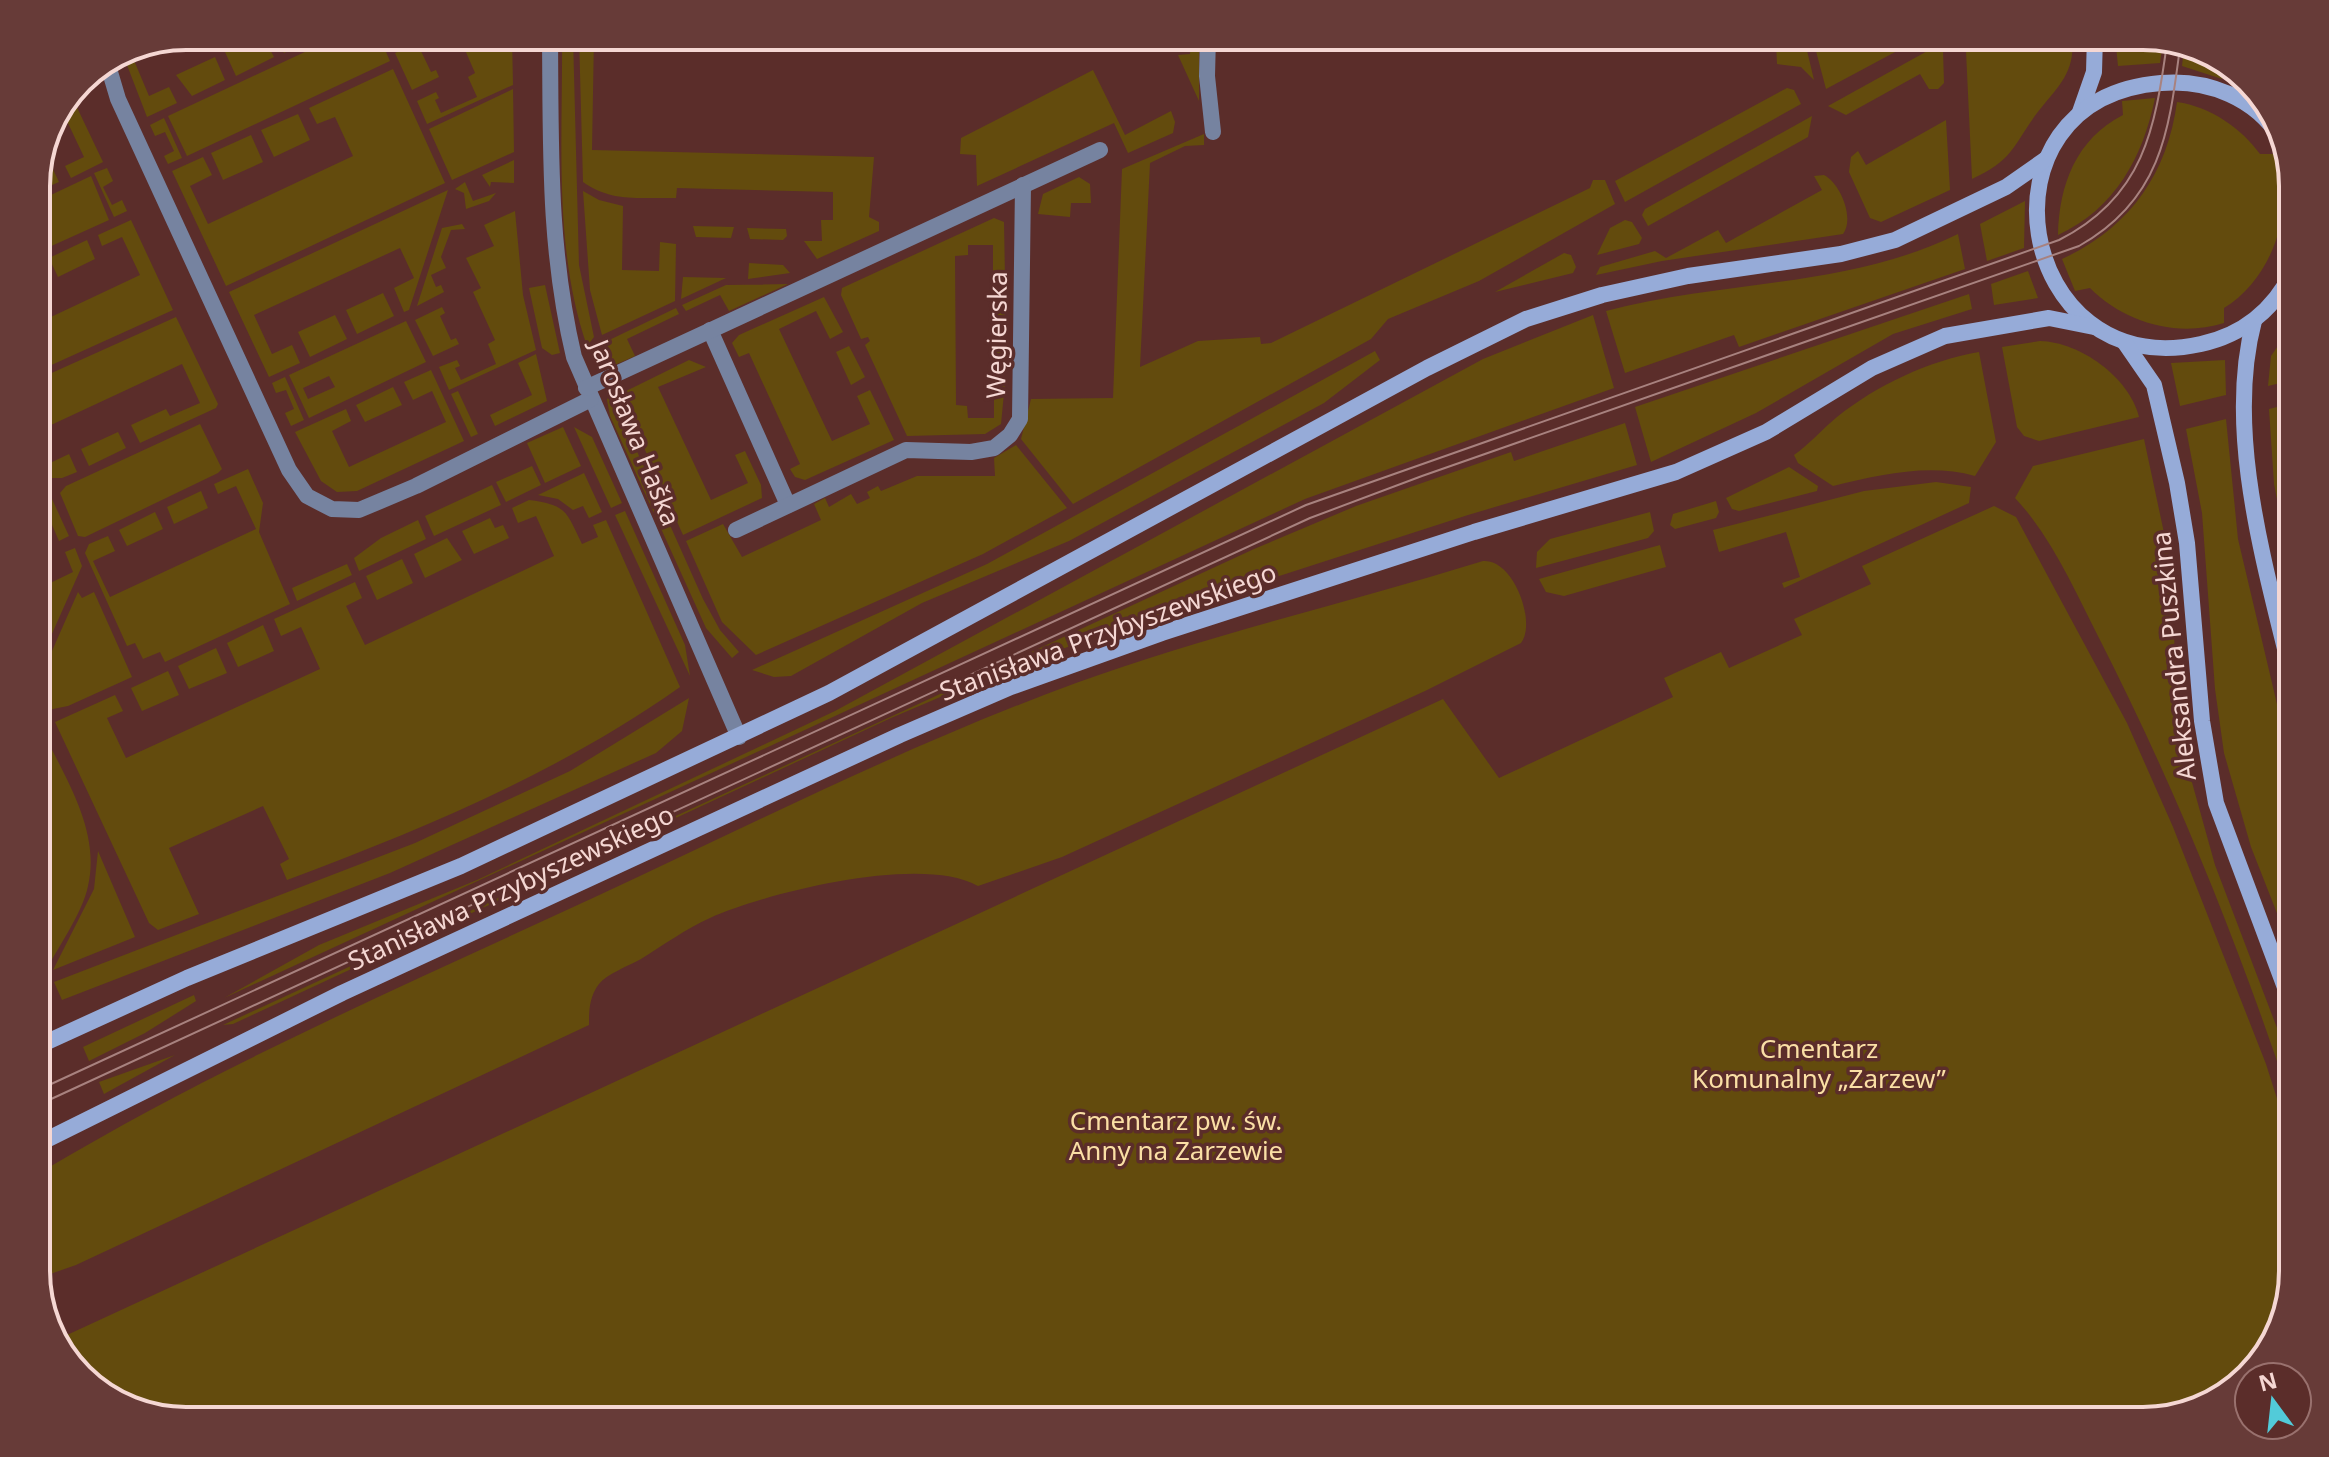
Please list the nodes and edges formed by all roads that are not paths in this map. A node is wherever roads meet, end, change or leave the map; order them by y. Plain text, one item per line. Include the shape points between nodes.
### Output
1 (550, 50) edge
2 (1208, 50) edge
3 (2095, 50) edge
4 (110, 74) edge
5 (2249, 101) edge
6 (2250, 104) junction
7 (2253, 106) edge
8 (2080, 112) junction
9 (1213, 132) dead end
10 (1100, 150) dead end
11 (2046, 159) junction
12 (1023, 185) junction
13 (2279, 294) edge
14 (2254, 321) junction
15 (2094, 327) junction
16 (710, 330) junction
17 (2125, 343) junction
18 (588, 394) junction
19 (788, 505) junction
20 (736, 530) dead end
21 (2279, 621) edge
22 (739, 737) junction
23 (2279, 972) edge
24 (50, 1041) edge
25 (50, 1138) edge

1 - 18 street, Jarosława Haška via 553,235 560,296
2 - 9 street
3 - 8 main road via 2094,72
4 - 18 street via 289,470 307,496 332,509 359,510 416,486
5 - 6 main road
6 - 7 main road
6 - 8 main road via 2211,88 2169,82 2131,87
8 - 11 main road via 2059,134
10 - 12 street
11 - 15 main road via 2036,197 2043,255 2068,302
11 - 22 main road, Stanisława Przybyszewskiego via 1954,214 1871,248 1643,285 1512,326 949,630
12 - 16 street
12 - 19 street, Węgierska via 1020,419 1010,435 994,448 971,452 906,450
13 - 14 main road
14 - 17 main road via 2191,346
14 - 21 main road via 2246,375 2249,462
15 - 17 main road
15 - 25 main road, Stanisława Przybyszewskiego via 2049,318 1945,336 1872,368 1747,441 1676,472 1474,532 1011,687 342,993
16 - 18 street
16 - 19 street
17 - 23 main road, Aleksandra Puszkina via 2154,385 2181,506 2202,721 2216,803
18 - 22 street, Jarosława Haška
19 - 20 street, Węgierska
22 - 24 main road, Stanisława Przybyszewskiego via 461,866 187,978

